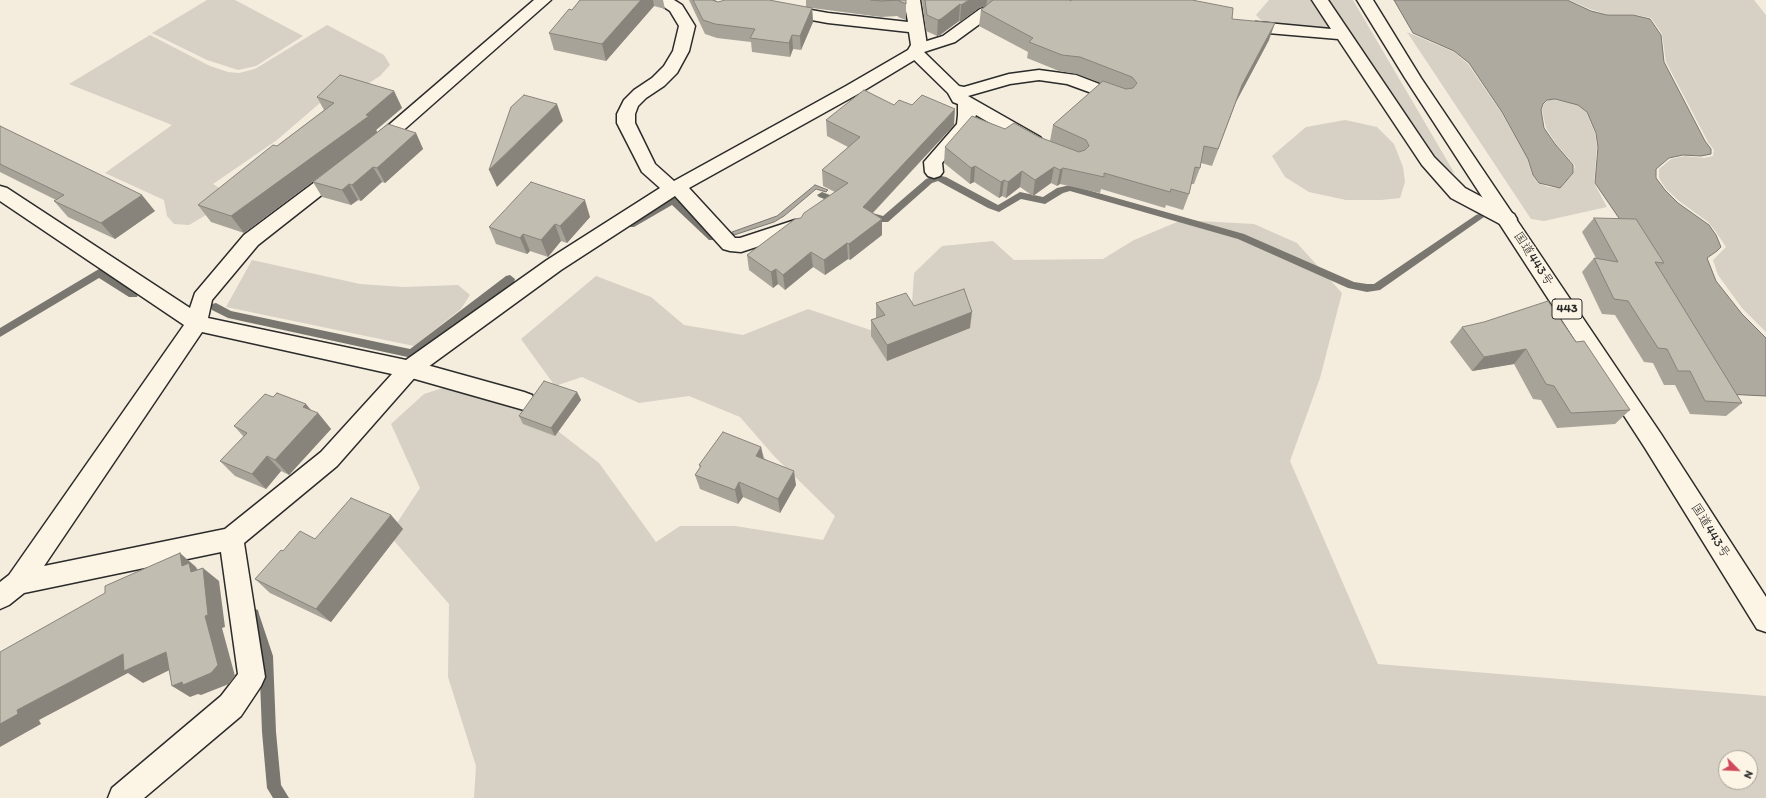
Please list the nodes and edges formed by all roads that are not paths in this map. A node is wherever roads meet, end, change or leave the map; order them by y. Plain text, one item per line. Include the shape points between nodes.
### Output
1 (543, 0) edge
2 (663, 0) edge
3 (912, 0) edge
4 (1320, 0) edge
5 (1365, 0) edge
6 (731, 1) edge
7 (986, 12) edge
8 (1256, 27) edge
9 (916, 28) junction
10 (1345, 35) junction
11 (916, 51) junction
12 (1122, 99) edge
13 (966, 106) junction
14 (1045, 148) edge
15 (934, 172) dead end
16 (675, 189) junction
17 (0, 192) edge
18 (1507, 219) junction
19 (795, 227) edge
20 (197, 323) junction
21 (409, 369) junction
22 (524, 401) dead end
23 (231, 539) junction
24 (9, 590) edge
25 (1766, 620) edge
26 (122, 798) edge

1 - 20 main road via 380,142 251,240 202,298
2 - 16 main road via 676,8 687,26 682,51 671,69 630,104 626,124 648,168
3 - 9 main road
4 - 10 main road
5 - 18 main road, 国道443号 / 443 via 1413,78
6 - 9 main road via 828,18
7 - 11 main road via 949,39
8 - 10 main road
9 - 11 main road via 919,45
10 - 18 main road via 1428,161 1458,193
11 - 13 main road
11 - 16 main road via 845,94
12 - 13 main road via 1070,79 1039,75 1009,79 964,92
13 - 14 main road
13 - 15 main road via 965,126 933,162
16 - 19 main road via 730,244 741,245
16 - 21 main road via 554,264
17 - 20 main road
18 - 25 main road, 国道443号 / 443 via 1653,441
20 - 21 main road
20 - 24 main road
21 - 22 main road
21 - 23 main road via 329,459
23 - 24 main road
23 - 26 main road via 252,677 231,706

